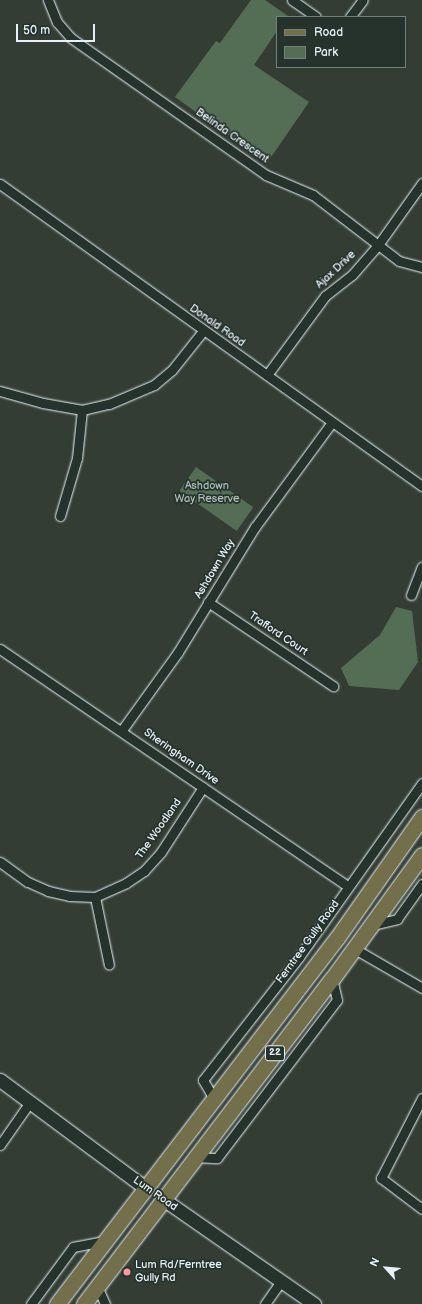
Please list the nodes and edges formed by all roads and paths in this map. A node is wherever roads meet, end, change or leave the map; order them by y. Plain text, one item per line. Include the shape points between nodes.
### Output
1 (48, 0) edge
2 (292, 0) edge
3 (363, 0) edge
4 (315, 16) edge
5 (351, 16) edge
6 (422, 183) edge
7 (0, 184) edge
8 (378, 245) junction
9 (422, 267) edge
10 (203, 331) junction
11 (267, 375) junction
12 (0, 391) edge
13 (82, 410) junction
14 (332, 422) junction
15 (422, 486) edge
16 (60, 516) dead end
17 (422, 567) edge
18 (411, 595) dead end
19 (208, 602) junction
20 (0, 649) edge
21 (333, 686) dead end
22 (122, 730) junction
23 (422, 783) edge
24 (203, 786) junction
25 (422, 817) edge
26 (422, 855) edge
27 (0, 862) edge
28 (422, 884) edge
29 (348, 886) junction
30 (94, 896) junction
31 (372, 925) junction
32 (336, 938) junction
33 (355, 949) junction
34 (109, 965) dead end
35 (332, 979) junction
36 (422, 988) edge
37 (0, 1080) edge
38 (422, 1098) edge
39 (214, 1099) junction
40 (30, 1102) junction
41 (230, 1111) junction
42 (0, 1145) edge
43 (195, 1157) junction
44 (144, 1187) junction
45 (162, 1199) junction
46 (422, 1209) edge
47 (104, 1241) junction
48 (80, 1273) junction
49 (281, 1281) junction
50 (97, 1286) junction
51 (31, 1304) edge
52 (57, 1304) edge
53 (84, 1304) edge
54 (104, 1304) edge
55 (265, 1304) edge
56 (314, 1304) edge

1 - 8 street, Belinda Crescent via 57,22 71,38 266,175 313,195
2 - 4 street
3 - 5 street
6 - 8 street, Ajax Drive
7 - 10 street, Donald Road
8 - 9 street, Belinda Crescent via 399,261
8 - 11 street, Ajax Drive via 352,275 325,296
10 - 11 street, Donald Road
10 - 13 street via 172,370 154,385 115,402
11 - 14 street, Donald Road
12 - 13 street via 43,404
13 - 16 street via 77,458
14 - 15 street, Donald Road
14 - 19 street, Ashdown Way via 254,527
17 - 18 street
19 - 21 street, Trafford Court
19 - 22 street, Ashdown Way via 178,652
20 - 22 street, Sheringham Drive
22 - 24 street, Sheringham Drive
23 - 29 street, Ferntree Gully Road
24 - 29 street, Sheringham Drive
24 - 30 street, The Woodland via 161,852 144,871 126,883
25 - 32 main road, Ferntree Gully Road / 22
26 - 31 main road, 22
27 - 30 street, The Woodland via 28,882 48,891 69,896
28 - 31 street via 397,919
29 - 39 street, Ferntree Gully Road via 299,957 203,1080
30 - 34 street
31 - 33 main road, 22
32 - 33 main road
32 - 39 main road, Ferntree Gully Road / 22
33 - 35 main road, 22
33 - 36 street
35 - 41 main road, 22
35 - 43 street via 337,1000 217,1158
37 - 40 street, Lum Road
38 - 46 street via 381,1178
39 - 41 main road
39 - 44 main road, Ferntree Gully Road / 22
40 - 42 street
40 - 44 street, Lum Road
41 - 43 main road, 22
43 - 45 main road, 22
44 - 45 main road, Lum Road
44 - 47 main road, Ferntree Gully Road / 22
45 - 49 street, Lum Road
45 - 50 main road, 22
47 - 48 main road, Ferntree Gully Road / 22
47 - 51 street via 73,1247
48 - 50 main road
48 - 52 main road, Ferntree Gully Road / 22
49 - 55 street
49 - 56 street, Lum Road
50 - 53 main road, 22
50 - 54 street

